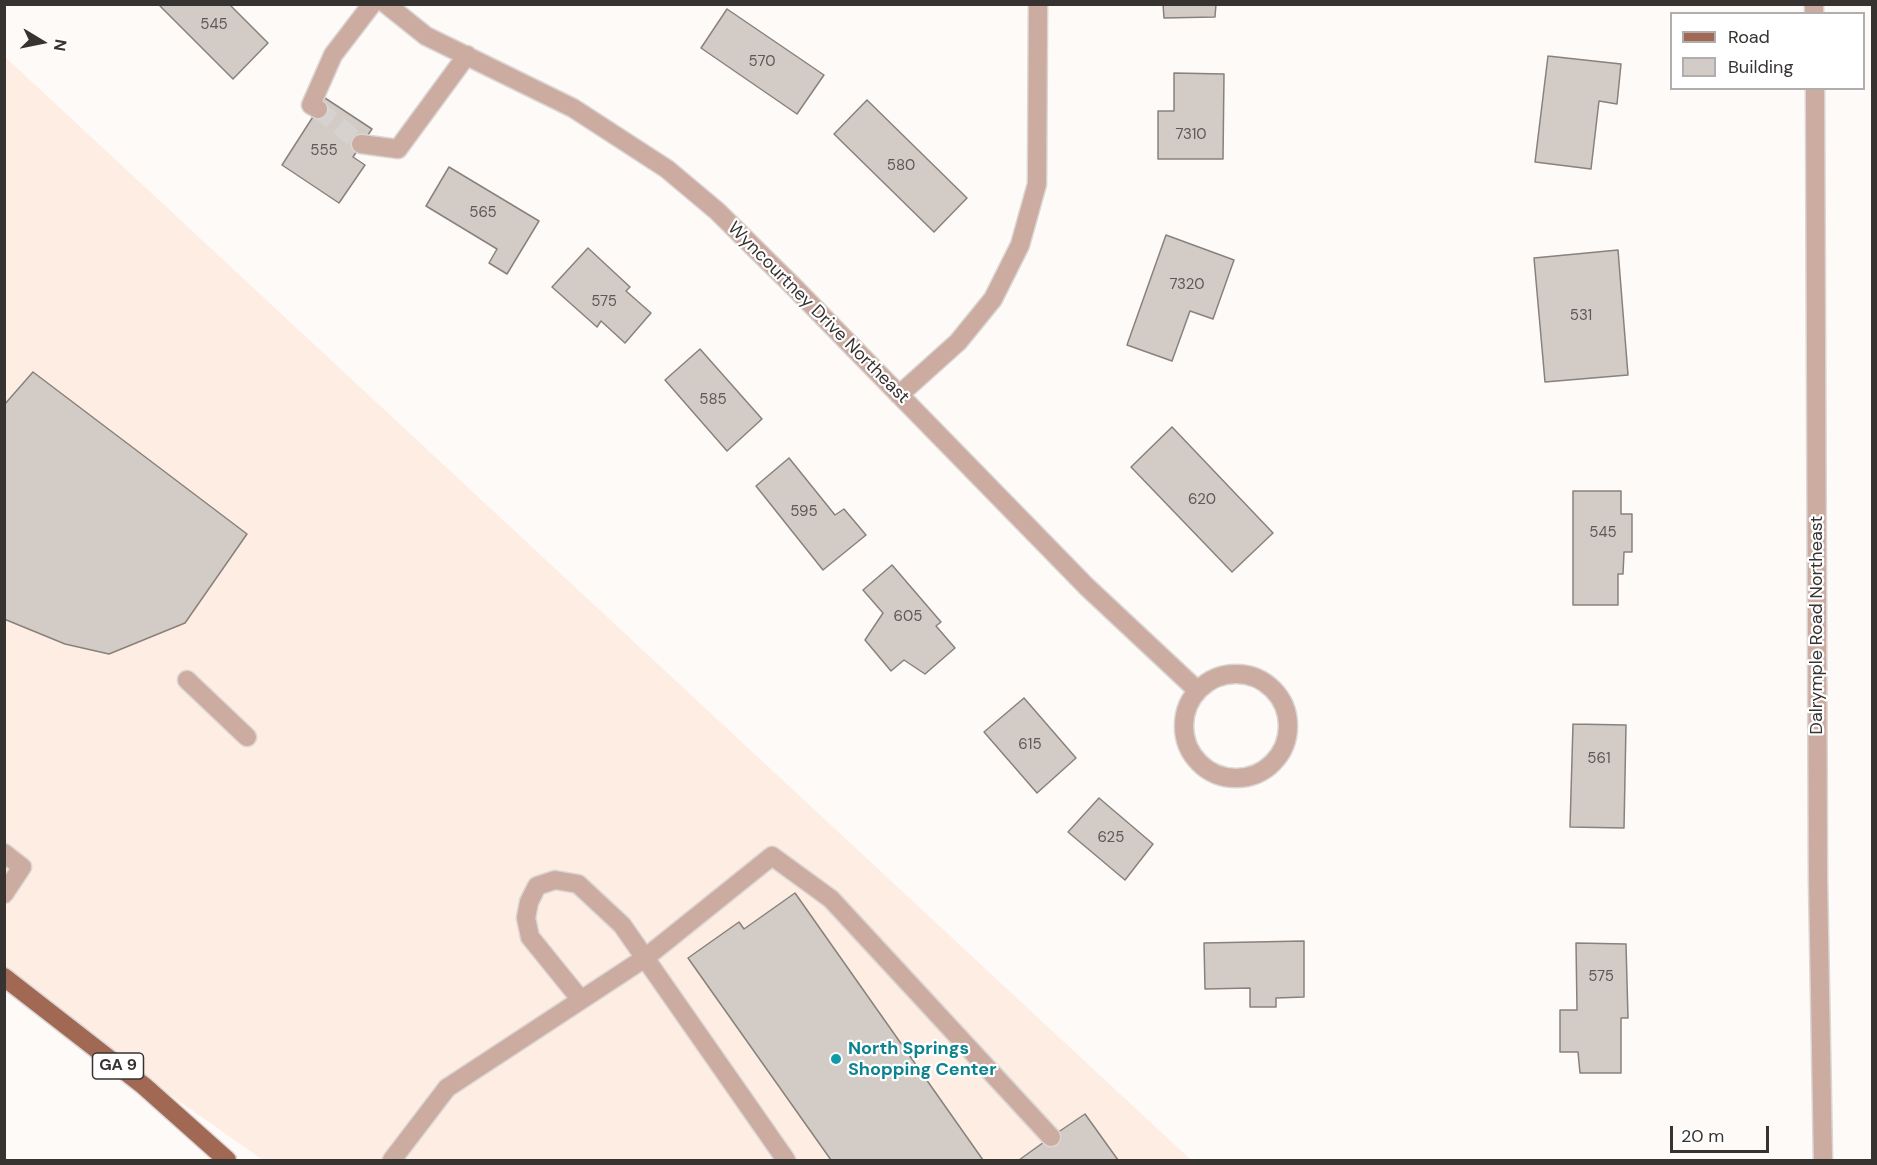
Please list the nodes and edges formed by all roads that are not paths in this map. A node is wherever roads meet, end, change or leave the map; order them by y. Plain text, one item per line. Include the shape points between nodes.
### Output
1 (372, 4) edge
2 (386, 4) edge
3 (1038, 4) edge
4 (467, 55) junction
5 (1815, 90) edge
6 (318, 109) dead end
7 (362, 144) tunnel mouth
8 (899, 395) junction
9 (187, 680) dead end
10 (1197, 690) junction
11 (247, 737) dead end
12 (4, 853) edge
13 (4, 894) edge
14 (645, 957) junction
15 (4, 977) edge
16 (581, 1000) junction
17 (1051, 1137) dead end
18 (227, 1161) edge
19 (392, 1161) edge
20 (786, 1161) edge
21 (1823, 1161) edge

1 - 6 street via 333,55 311,105
2 - 4 street, Wyncourtney Drive Northeast via 426,36
3 - 8 street via 1037,184 1020,245 993,298 965,333
4 - 7 street via 399,149
4 - 8 street, Wyncourtney Drive Northeast via 573,108 667,169 724,219
5 - 21 street, Dalrymple Road Northeast
8 - 10 street, Wyncourtney Drive Northeast via 1087,586
9 - 11 street
10 - 10 street via 1187,705 1183,733 1189,751 1206,770 1223,778 1253,776 1269,767 1287,740 1288,722 1279,696 1257,677 1239,673 1222,675
12 - 13 street via 22,867
14 - 16 street
14 - 16 street via 622,925 578,884 555,880 537,886 526,918 530,937
14 - 17 street via 772,856 831,899
14 - 20 street
15 - 18 main road, GA 9 via 144,1086
16 - 19 street via 447,1088

